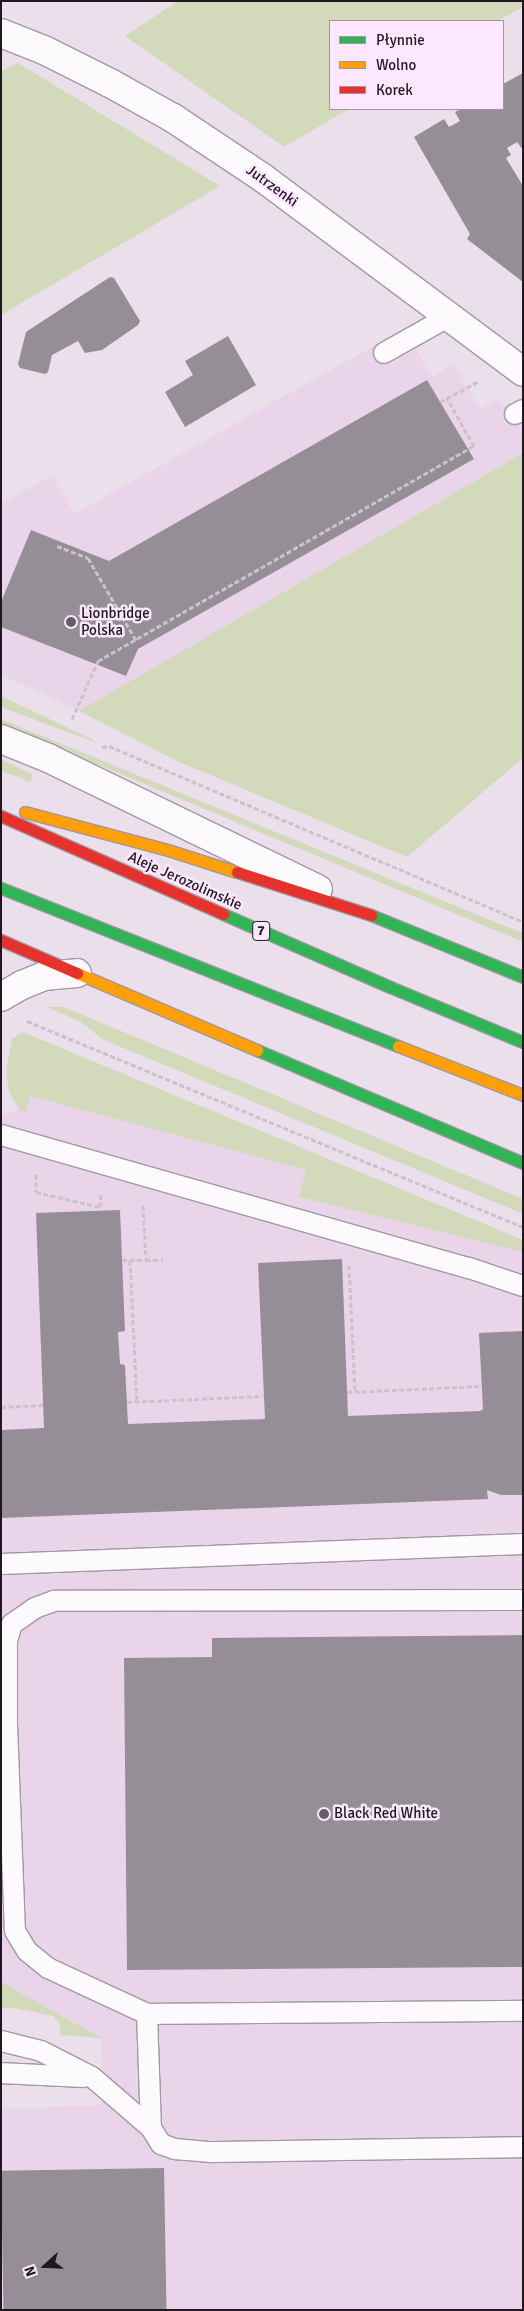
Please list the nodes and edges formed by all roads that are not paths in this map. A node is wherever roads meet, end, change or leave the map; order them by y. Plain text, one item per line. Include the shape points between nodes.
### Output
1 (1, 33) edge
2 (448, 317) junction
3 (384, 353) dead end
4 (523, 372) edge
5 (1, 739) edge
6 (1, 806) edge
7 (1, 816) edge
8 (1, 888) edge
9 (371, 915) junction
10 (1, 940) edge
11 (77, 973) junction
12 (523, 977) edge
13 (1, 997) edge
14 (523, 1042) edge
15 (523, 1095) edge
16 (1, 1135) edge
17 (523, 1163) edge
18 (523, 1286) edge
19 (523, 1544) edge
20 (1, 1564) edge
21 (523, 1600) edge
22 (4, 1640) edge
23 (523, 2011) edge
24 (147, 2014) junction
25 (1, 2040) edge
26 (1, 2073) edge
27 (92, 2077) junction
28 (151, 2128) junction
29 (523, 2147) edge

1 - 2 street, Jutrzenki via 77,66 173,118 263,178
2 - 3 lane
2 - 4 street, Jutrzenki
5 - 9 street via 48,758
6 - 9 main road via 168,850
7 - 14 main road, Aleje Jerozolimskie / 7
8 - 15 main road
9 - 12 main road
10 - 11 main road
11 - 13 street via 44,976
11 - 17 main road
16 - 18 lane
19 - 20 lane
21 - 22 lane via 54,1601 35,1608 12,1624
22 - 24 lane via 16,1931 27,1952 48,1968
23 - 24 lane
24 - 28 lane
25 - 27 lane via 41,2051
26 - 27 lane
27 - 28 lane
28 - 29 lane via 161,2144 175,2149 211,2152

